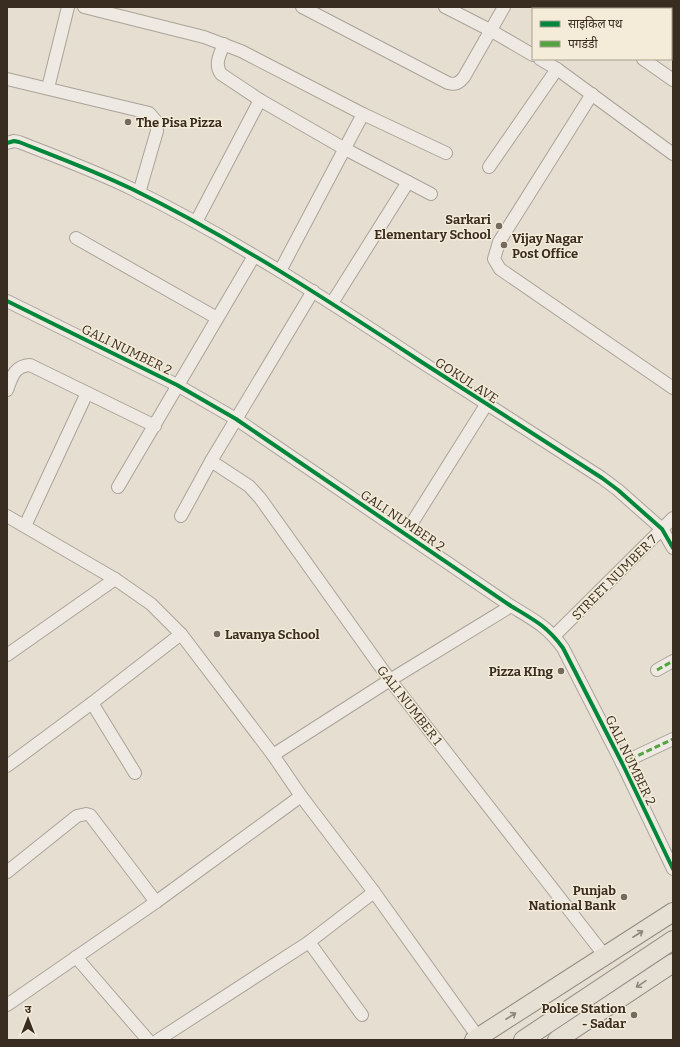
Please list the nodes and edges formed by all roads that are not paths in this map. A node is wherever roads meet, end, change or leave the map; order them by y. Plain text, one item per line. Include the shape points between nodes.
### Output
1 (68, 7) edge
2 (84, 7) edge
3 (302, 7) edge
4 (445, 7) edge
5 (504, 7) edge
6 (317, 10) edge
7 (490, 30) junction
8 (224, 44) junction
9 (532, 54) edge
10 (542, 60) edge
11 (645, 60) edge
12 (557, 69) junction
13 (7, 79) edge
14 (673, 80) edge
15 (48, 88) junction
16 (592, 94) junction
17 (260, 100) junction
18 (363, 114) junction
19 (7, 143) edge
20 (345, 149) junction
21 (446, 153) dead end
22 (673, 154) edge
23 (489, 167) dead end
24 (408, 182) junction
25 (139, 193) junction
26 (431, 194) dead end
27 (196, 222) junction
28 (76, 238) dead end
29 (254, 256) junction
30 (280, 271) junction
31 (313, 291) junction
32 (7, 301) edge
33 (332, 303) junction
34 (217, 318) junction
35 (177, 385) junction
36 (673, 388) edge
37 (7, 390) edge
38 (87, 393) junction
39 (486, 405) junction
40 (236, 419) junction
41 (155, 426) junction
42 (211, 461) junction
43 (118, 487) dead end
44 (7, 516) edge
45 (180, 516) dead end
46 (673, 518) edge
47 (25, 526) junction
48 (662, 529) junction
49 (405, 534) junction
50 (673, 548) edge
51 (115, 579) junction
52 (511, 606) junction
53 (181, 634) junction
54 (554, 636) junction
55 (7, 655) edge
56 (673, 661) edge
57 (657, 670) dead end
58 (390, 680) junction
59 (92, 703) junction
60 (673, 739) edge
61 (272, 754) junction
62 (622, 763) junction
63 (7, 766) edge
64 (135, 773) dead end
65 (301, 796) junction
66 (673, 870) edge
67 (7, 872) edge
68 (374, 892) junction
69 (156, 902) junction
70 (673, 912) edge
71 (673, 940) edge
72 (309, 942) junction
73 (605, 956) junction
74 (76, 957) junction
75 (673, 963) edge
76 (7, 1006) edge
77 (362, 1015) dead end
78 (476, 1038) edge
79 (148, 1040) edge
80 (158, 1040) edge
81 (523, 1040) edge
82 (557, 1040) edge

1 - 15 street
2 - 8 street
3 - 6 street
4 - 7 street
5 - 7 street
6 - 7 street via 454,85 460,83 464,77
7 - 9 street
8 - 17 street via 217,68 221,74
8 - 18 street
10 - 12 street
11 - 14 street
12 - 16 street
12 - 23 street
13 - 15 street
15 - 25 street via 142,110 153,116 157,131
16 - 22 street
16 - 36 street via 499,242 494,259 500,269
17 - 20 street
17 - 27 street
18 - 20 street
18 - 21 street
19 - 25 street, GOKUL AVE via 19,142 76,164
20 - 24 street
20 - 30 street
24 - 26 street
24 - 33 street
25 - 27 street, GOKUL AVE
27 - 29 street, GOKUL AVE
28 - 34 street
29 - 30 street, GOKUL AVE
29 - 34 street
30 - 31 street, GOKUL AVE
31 - 33 street, GOKUL AVE
31 - 40 street
32 - 35 street, GALI NUMBER 2
33 - 39 street, GOKUL AVE
34 - 35 street
35 - 40 street, GALI NUMBER 2
35 - 41 street
37 - 38 street via 14,374 23,366 30,365
38 - 41 street
38 - 47 street
39 - 48 street, GOKUL AVE via 602,478
39 - 49 street
40 - 42 street
40 - 49 street, GALI NUMBER 2
41 - 43 street
42 - 45 street
42 - 58 street, GALI NUMBER 1 via 249,486 260,498
44 - 47 street
46 - 48 street, STREET NUMBER 7
47 - 51 street
48 - 50 street, GOKUL AVE
48 - 54 street, STREET NUMBER 7
49 - 52 street, GALI NUMBER 2
51 - 53 street via 151,604
51 - 55 street
52 - 54 street, GALI NUMBER 2 via 542,625
52 - 58 street
53 - 59 street
53 - 61 street
54 - 62 street, GALI NUMBER 2 via 563,648
56 - 57 street
58 - 61 street
58 - 73 street, GALI NUMBER 1
59 - 63 street
59 - 64 street
60 - 62 street
61 - 65 street
62 - 66 street, GALI NUMBER 2
65 - 68 street
65 - 69 street
67 - 69 street via 77,816 86,814 90,815
68 - 72 street
68 - 78 street
69 - 74 street
73 -> 70 main road
71 - 81 main road
72 - 77 street
72 - 80 street
78 -> 73 main road
74 - 76 street
74 - 79 street
75 -> 82 main road

